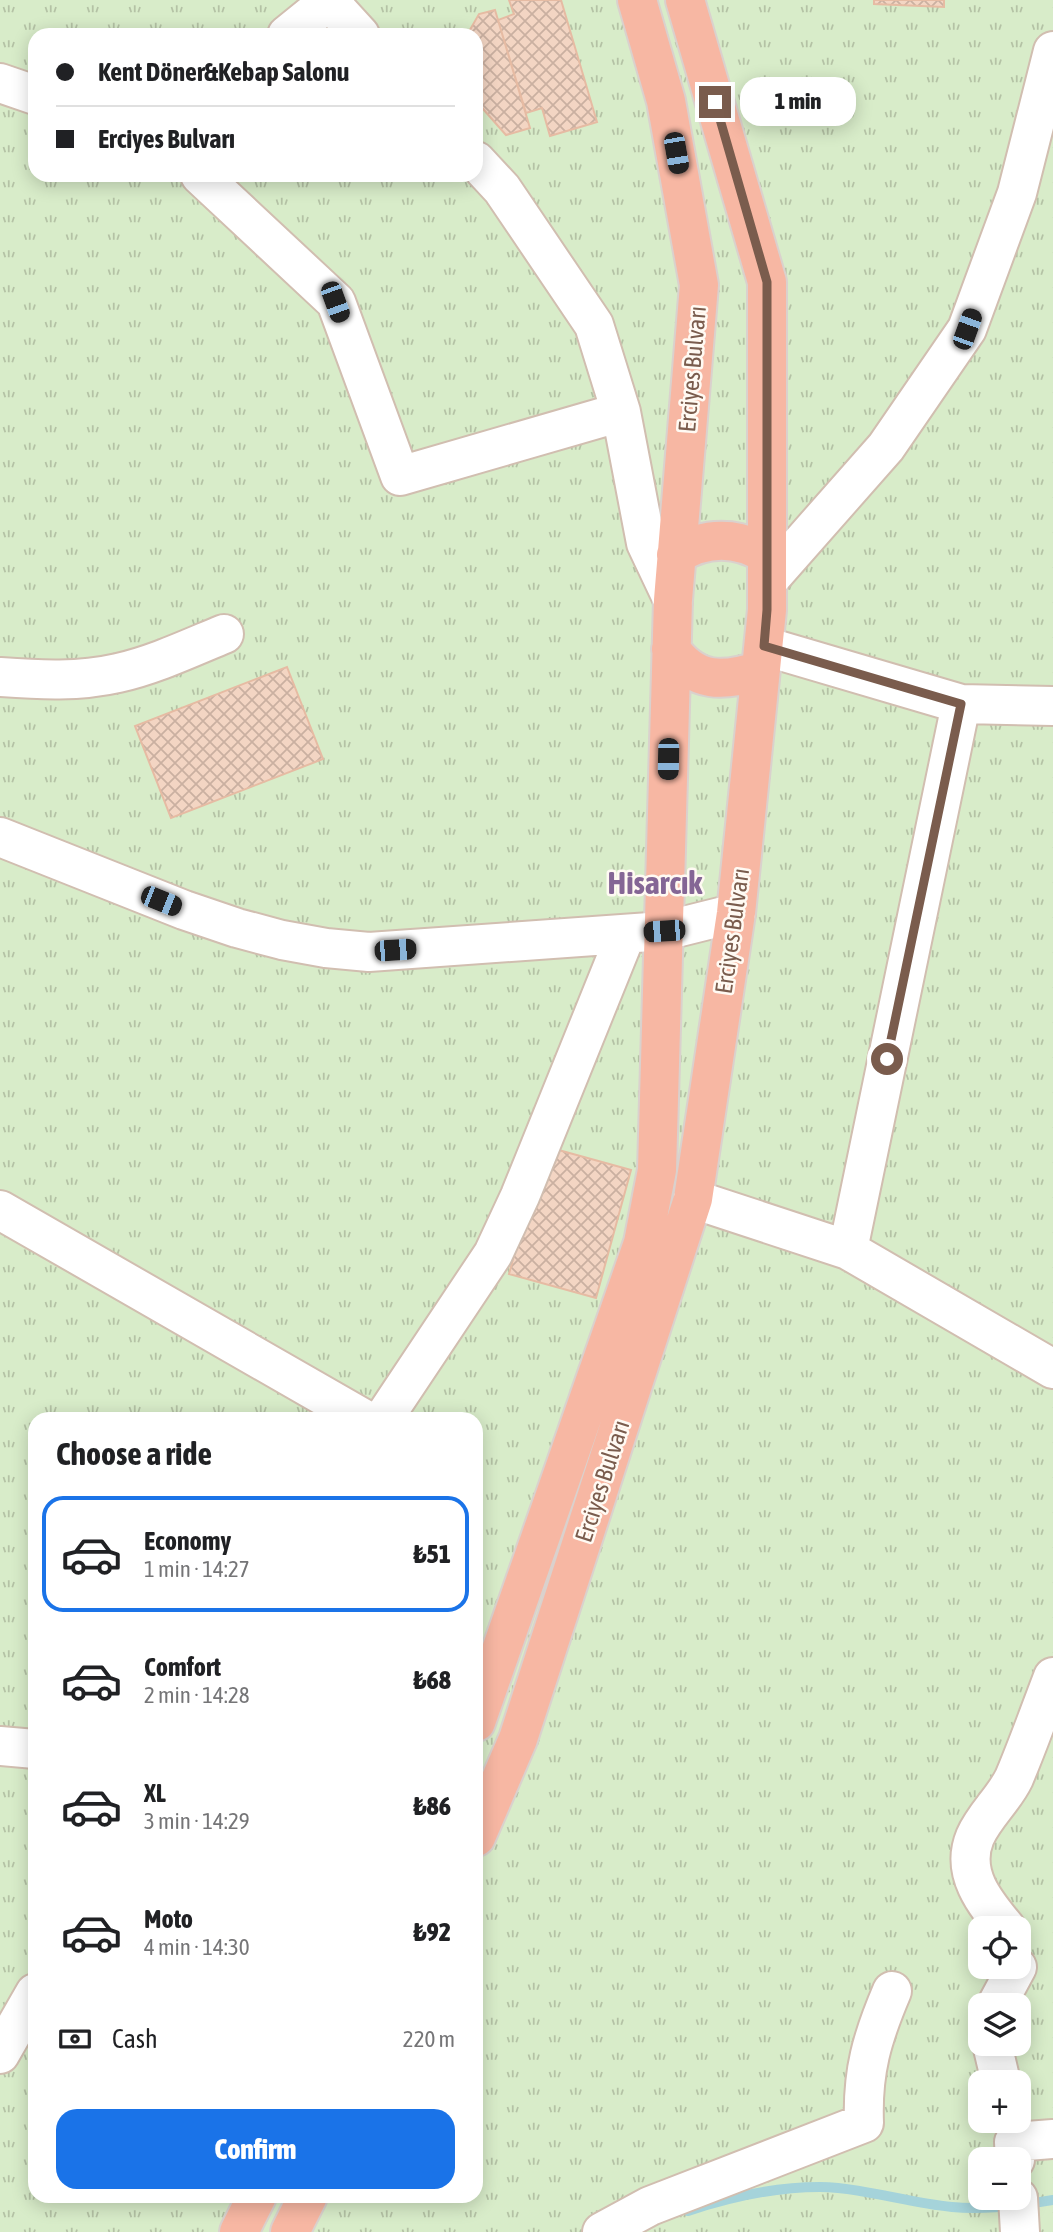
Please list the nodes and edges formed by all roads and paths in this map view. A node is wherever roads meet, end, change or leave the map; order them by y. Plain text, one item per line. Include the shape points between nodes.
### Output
1 (636, 0) edge
2 (685, 0) edge
3 (328, 1) edge
4 (295, 28) edge
5 (353, 28) edge
6 (1053, 51) edge
7 (0, 83) edge
8 (28, 93) edge
9 (483, 169) edge
10 (207, 182) edge
11 (621, 412) junction
12 (767, 568) junction
13 (674, 579) junction
14 (224, 634) dead end
15 (671, 649) junction
16 (762, 658) junction
17 (0, 677) edge
18 (961, 704) junction
19 (1053, 706) edge
20 (0, 837) edge
21 (736, 913) junction
22 (664, 931) junction
23 (626, 934) junction
24 (693, 1199) junction
25 (0, 1210) edge
26 (848, 1250) junction
27 (1053, 1369) edge
28 (352, 1412) edge
29 (388, 1412) edge
30 (1053, 1677) edge
31 (483, 1702) edge
32 (0, 1746) edge
33 (28, 1748) edge
34 (483, 1821) edge
35 (997, 1916) edge
36 (892, 1992) dead end
37 (28, 2005) edge
38 (0, 2054) edge
39 (1053, 2139) edge
40 (1012, 2141) edge
41 (254, 2203) edge
42 (304, 2203) edge
43 (239, 2232) edge
44 (290, 2232) edge
45 (601, 2232) edge

1 - 13 highway, Erciyes Bulvarı via 666,101 699,285
2 - 12 highway, Erciyes Bulvarı via 767,282
3 - 4 street
3 - 5 street
6 - 12 street via 1017,193 967,329 886,447
7 - 8 street
9 - 11 street via 502,189 594,325
10 - 11 street via 335,302 400,476
11 - 13 street via 646,543
12 - 13 highway via 751,545 708,541 690,546
12 - 16 highway, Erciyes Bulvarı
13 - 15 highway, Erciyes Bulvarı
14 - 17 street via 118,673 69,680
15 - 16 highway via 681,665 718,679 729,678
15 - 22 highway, Erciyes Bulvarı
16 - 18 street
16 - 21 highway, Erciyes Bulvarı
18 - 19 street
18 - 26 street
20 - 23 street via 184,910 282,940 326,948 369,951
21 - 22 street
21 - 24 highway, Erciyes Bulvarı
22 - 23 street
22 - 31 highway, Erciyes Bulvarı via 657,1170 642,1243
23 - 29 street via 493,1254
24 - 26 street
24 - 34 highway, Erciyes Bulvarı via 518,1739
25 - 28 street
26 - 27 street
30 - 35 street via 1013,1781 975,1837 971,1854 977,1889
32 - 33 street
36 - 45 street via 866,2065 864,2123 650,2206
37 - 38 street
39 - 40 street
41 - 43 highway
42 - 44 highway

